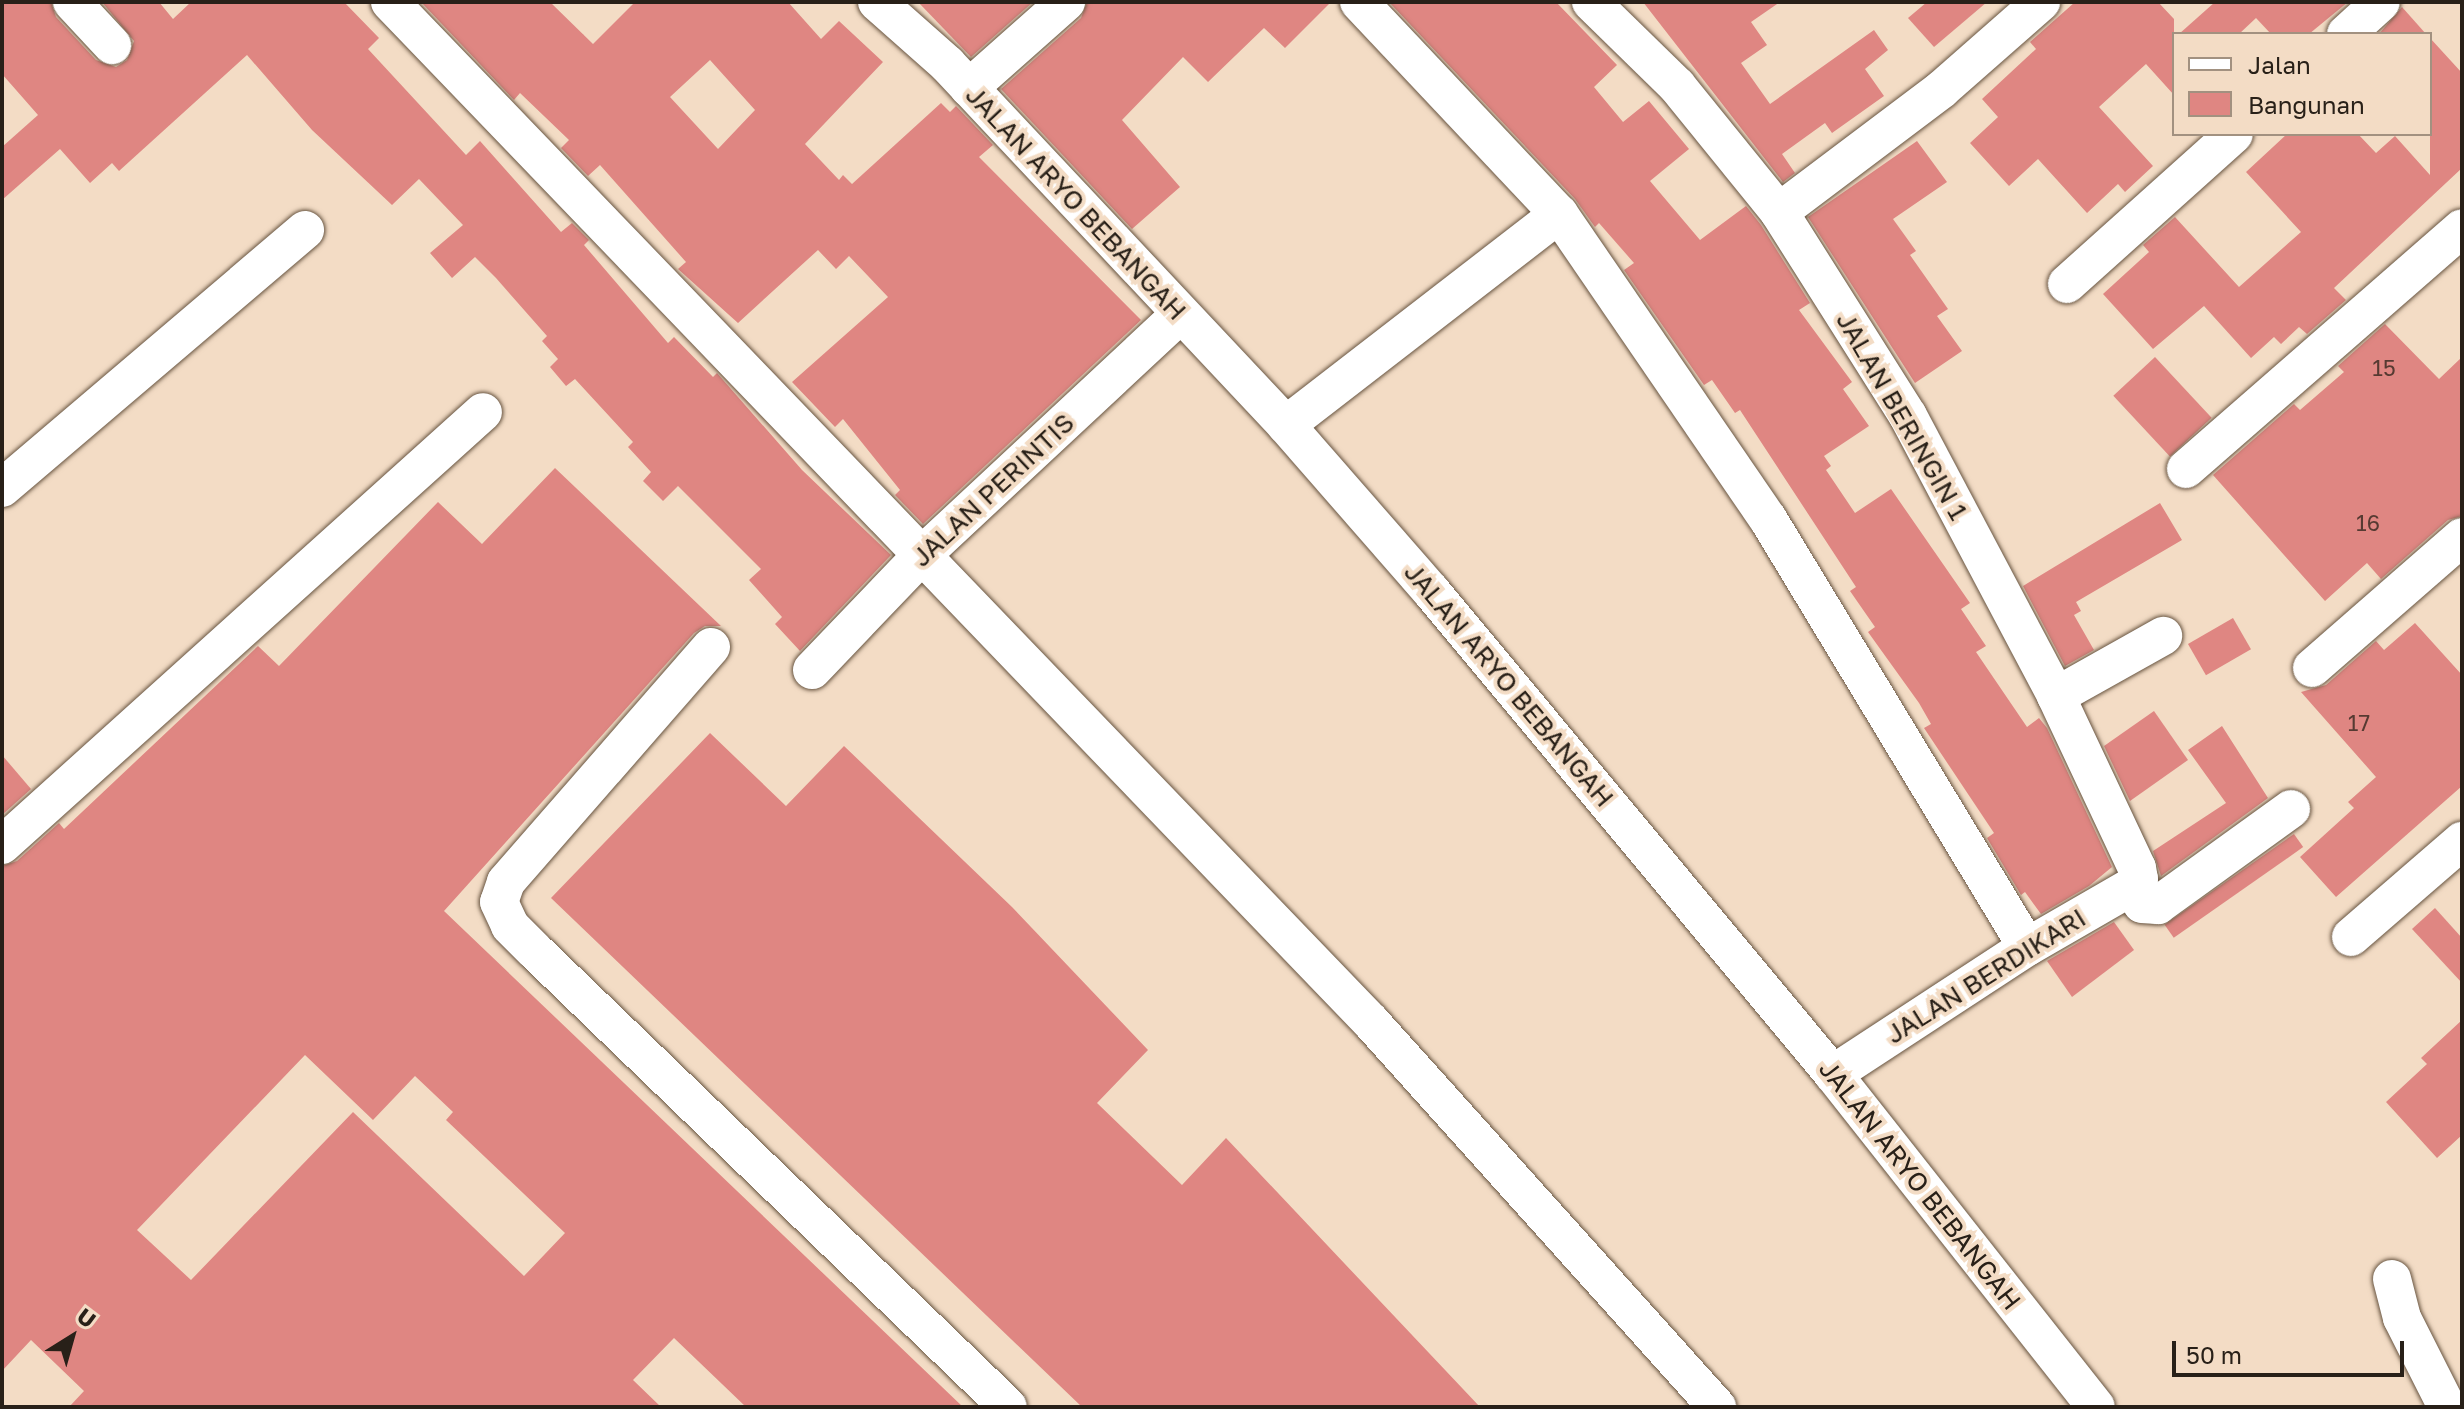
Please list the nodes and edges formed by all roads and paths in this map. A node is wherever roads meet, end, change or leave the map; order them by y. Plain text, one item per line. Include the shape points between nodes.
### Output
1 (72, 2) edge
2 (390, 2) edge
3 (877, 2) edge
4 (1066, 2) edge
5 (1359, 2) edge
6 (1591, 2) edge
7 (2041, 2) edge
8 (2381, 2) edge
9 (2348, 32) edge
10 (112, 45) dead end
11 (969, 88) junction
12 (2232, 136) edge
13 (1779, 212) junction
14 (1559, 214) junction
15 (2462, 228) edge
16 (305, 230) dead end
17 (2067, 284) dead end
18 (1179, 315) junction
19 (483, 412) dead end
20 (1286, 425) junction
21 (2186, 469) dead end
22 (2, 488) edge
23 (2462, 537) edge
24 (921, 556) junction
25 (2163, 636) dead end
26 (711, 647) dead end
27 (2312, 668) dead end
28 (812, 670) dead end
29 (2056, 696) junction
30 (2291, 809) dead end
31 (2462, 841) edge
32 (2, 845) edge
33 (2135, 883) junction
34 (2351, 937) dead end
35 (2027, 947) junction
36 (1833, 1074) junction
37 (2392, 1279) dead end
38 (1008, 1407) edge
39 (1717, 1407) edge
40 (2096, 1407) edge
41 (2447, 1407) edge

1 - 10 street
2 - 24 street
3 - 11 street, JALAN ARYO BEBANGAH
4 - 11 street
5 - 14 street
6 - 13 street, JALAN BERINGIN 1 via 1677,86
7 - 13 street via 1942,89
8 - 9 street
11 - 18 street, JALAN ARYO BEBANGAH
12 - 17 street
13 - 29 street, JALAN BERINGIN 1 via 1908,416
14 - 20 street
14 - 35 street via 1768,519
15 - 21 street
16 - 22 street
18 - 20 street, JALAN ARYO BEBANGAH
18 - 24 street, JALAN PERINTIS
19 - 32 street
20 - 36 street, JALAN ARYO BEBANGAH
23 - 27 street
24 - 28 street, JALAN PERINTIS
24 - 39 street via 1371,1022
25 - 29 street
26 - 38 street via 506,882 499,902 510,926 534,950
29 - 33 street, JALAN BERINGIN 1
30 - 33 street via 2158,905 2142,904
31 - 34 street
33 - 35 street, JALAN BERDIKARI
35 - 36 street, JALAN BERDIKARI
36 - 40 street, JALAN ARYO BEBANGAH
37 - 41 street via 2402,1318

